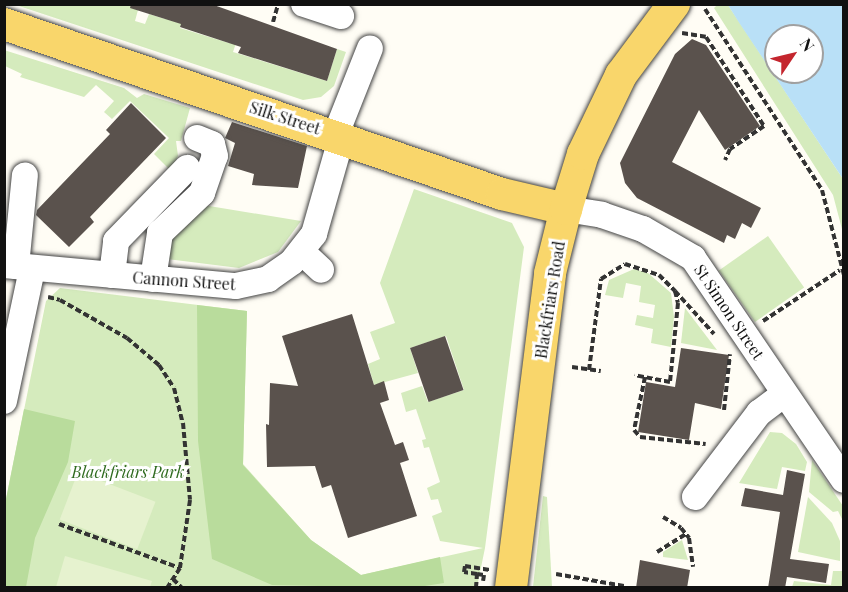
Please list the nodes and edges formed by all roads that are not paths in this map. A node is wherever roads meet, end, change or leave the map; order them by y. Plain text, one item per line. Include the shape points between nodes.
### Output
1 (304, 4) edge
2 (341, 16) dead end
3 (678, 19) edge
4 (4, 24) edge
5 (370, 48) dead end
6 (339, 135) junction
7 (197, 138) dead end
8 (187, 168) dead end
9 (25, 175) dead end
10 (566, 209) junction
11 (302, 252) junction
12 (321, 270) dead end
13 (20, 274) edge
14 (112, 275) junction
15 (153, 279) junction
16 (784, 394) junction
17 (4, 401) edge
18 (843, 480) edge
19 (695, 497) dead end
20 (501, 579) edge

1 - 2 street
3 - 10 main road, Blackfriars Road via 621,75 583,154
4 - 6 main road, Silk Street
5 - 6 street, Cannon Street
6 - 10 main road, Silk Street via 502,194
6 - 11 street, Cannon Street via 322,212
7 - 15 street via 213,144 215,156 202,193 160,233
8 - 14 street via 116,241
9 - 13 street
10 - 16 street, St Simon Street via 602,215 674,244 693,258 734,340
10 - 20 main road, Blackfriars Road via 550,273
11 - 12 street
11 - 15 street, Cannon Street via 281,271 253,283 236,286
13 - 14 street, Cannon Street
13 - 17 street
14 - 15 street, Cannon Street
16 - 18 street, St Simon Street
16 - 19 street via 759,413

